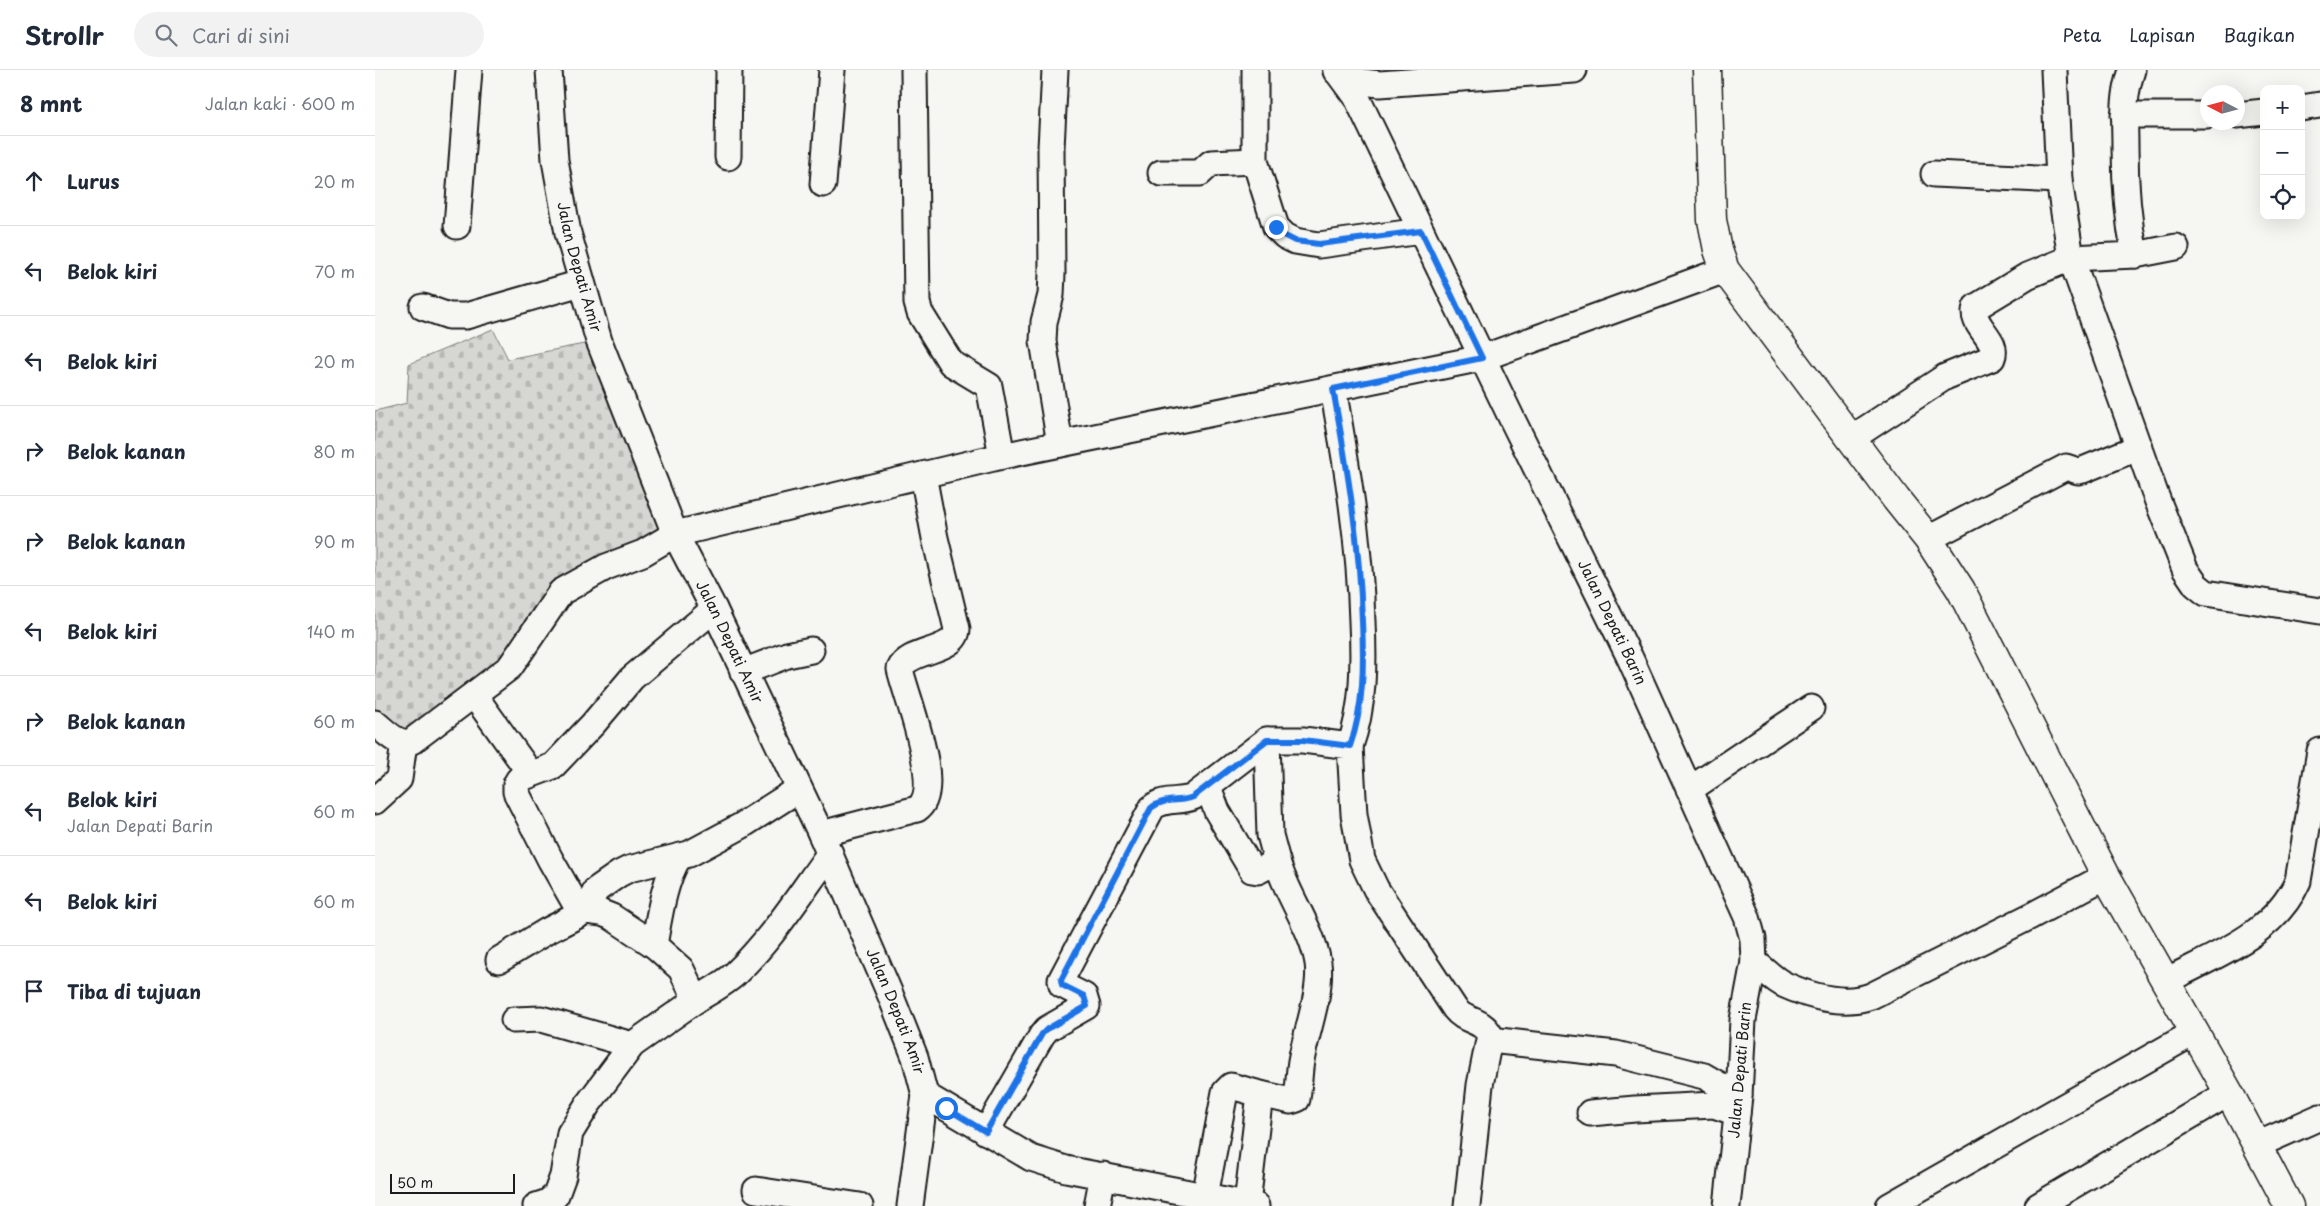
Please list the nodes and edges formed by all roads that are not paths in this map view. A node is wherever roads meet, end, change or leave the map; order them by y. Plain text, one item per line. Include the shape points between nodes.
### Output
1 (469, 70) edge
2 (549, 70) edge
3 (729, 70) edge
4 (832, 70) edge
5 (914, 70) edge
6 (1055, 70) edge
7 (1255, 70) edge
8 (1336, 70) edge
9 (1574, 70) edge
10 (1707, 70) edge
11 (2053, 70) edge
12 (2132, 70) edge
13 (2320, 105) edge
14 (2305, 107) edge
15 (2260, 112) edge
16 (2245, 114) edge
17 (2124, 115) junction
18 (2200, 115) edge
19 (728, 158) dead end
20 (1255, 161) junction
21 (1161, 173) dead end
22 (1933, 174) dead end
23 (2059, 180) junction
24 (823, 184) dead end
25 (457, 226) dead end
26 (1421, 231) junction
27 (2176, 247) dead end
28 (2135, 254) junction
29 (2071, 258) junction
30 (1725, 270) junction
31 (581, 283) junction
32 (423, 307) dead end
33 (1482, 358) junction
34 (1333, 389) junction
35 (1852, 438) junction
36 (1060, 444) junction
37 (2139, 447) junction
38 (1002, 456) junction
39 (923, 475) junction
40 (675, 534) junction
41 (1928, 539) junction
42 (714, 609) junction
43 (2320, 611) edge
44 (811, 650) dead end
45 (743, 672) junction
46 (474, 695) junction
47 (1811, 708) dead end
48 (375, 723) edge
49 (1267, 740) junction
50 (404, 743) junction
51 (1350, 746) junction
52 (2320, 751) edge
53 (530, 773) junction
54 (1208, 787) junction
55 (799, 789) junction
56 (1689, 790) junction
57 (375, 801) edge
58 (2314, 819) edge
59 (826, 843) junction
60 (679, 857) junction
61 (1277, 861) junction
62 (2106, 876) junction
63 (586, 912) junction
64 (654, 945) junction
65 (499, 960) dead end
66 (1754, 962) junction
67 (2166, 981) junction
68 (696, 1000) junction
69 (513, 1020) dead end
70 (2195, 1032) junction
71 (1490, 1040) junction
72 (632, 1045) junction
73 (2229, 1093) junction
74 (1260, 1094) junction
75 (925, 1095) junction
76 (1730, 1102) junction
77 (1590, 1113) dead end
78 (2320, 1117) edge
79 (986, 1132) junction
80 (2257, 1145) junction
81 (1103, 1176) junction
82 (756, 1190) dead end
83 (1205, 1196) junction
84 (1251, 1205) edge
85 (536, 1206) edge
86 (860, 1206) edge
87 (909, 1206) edge
88 (1097, 1206) edge
89 (1467, 1206) edge
90 (1727, 1206) edge
91 (1889, 1206) edge
92 (2038, 1206) edge
93 (2289, 1206) edge

1 - 25 street
2 - 31 street, Jalan Depati Amir via 555,160
3 - 19 street
4 - 24 street
5 - 38 street via 917,303 951,362 989,386
6 - 36 street via 1051,148 1052,274 1051,295 1043,322 1043,341
7 - 20 street
8 - 9 street via 1362,82 1380,84
8 - 26 street, Jalan Depati Barin via 1358,100
10 - 30 main road via 1712,220
11 - 23 street
12 - 17 street
13 - 14 street
15 - 16 street
17 - 18 street
17 - 28 street via 2126,204
20 - 21 street via 1211,163 1200,173
20 - 26 street via 1276,227 1295,241 1319,244
22 - 23 street
23 - 29 street
26 - 33 street, Jalan Depati Barin
27 - 28 street
28 - 29 street
29 - 35 street via 2027,276 1976,307 1977,320 1993,348 1994,354 1989,361 1945,377
29 - 37 street
30 - 33 street
30 - 35 main road
31 - 32 street via 466,316 449,316
31 - 40 street, Jalan Depati Amir via 599,341
33 - 34 street
33 - 56 street, Jalan Depati Barin via 1630,658
34 - 36 street
34 - 51 street via 1350,479 1361,576 1364,660 1357,726
35 - 41 main road
36 - 38 street
37 - 41 street via 2083,470 2066,467
37 - 43 street via 2185,569 2199,588 2216,595
38 - 39 street
39 - 40 street
39 - 59 street via 957,629 950,641 907,659 900,669 927,768 925,798 917,809
40 - 42 street, Jalan Depati Amir
40 - 46 street via 561,592 511,666
41 - 62 main road via 1961,590
42 - 45 street, Jalan Depati Amir
42 - 53 street via 632,678 553,766
44 - 45 street via 787,655
45 - 55 street, Jalan Depati Amir
46 - 50 street via 412,741
46 - 53 street
47 - 56 street
48 - 50 street
49 - 51 street via 1303,740
49 - 54 street
49 - 61 street via 1270,835
50 - 57 street via 399,779
51 - 71 street via 1360,852 1376,889 1451,1005 1461,1016 1484,1026
52 - 58 street
53 - 63 street via 519,779 516,792 571,897
54 - 61 street via 1217,811 1252,870 1258,871
54 - 79 street via 1190,799 1173,799 1151,808 1061,980 1062,985 1084,996 1087,1006 1042,1034
55 - 59 street, Jalan Depati Amir
55 - 60 street via 741,826
56 - 66 street, Jalan Depati Barin via 1747,917 1753,939
58 - 67 street via 2298,881 2275,917 2248,938
59 - 68 street via 773,931 733,976
59 - 75 street, Jalan Depati Amir via 915,1057
60 - 63 street via 619,874 596,890
60 - 64 street via 673,866 663,901
61 - 74 street via 1314,949 1318,975 1297,1099 1291,1101
62 - 66 street via 1858,1001 1823,997 1784,984
62 - 67 main road
63 - 64 street via 612,917
63 - 65 street
64 - 68 street via 681,969
66 - 76 street, Jalan Depati Barin
67 - 70 main road
68 - 72 street
69 - 72 street via 541,1020
70 - 73 main road
70 - 91 street
71 - 76 street via 1616,1054 1704,1076
71 - 89 street via 1480,1085
72 - 85 street via 570,1133 563,1176 556,1195
73 - 80 main road
73 - 92 street
74 - 83 street via 1231,1086 1225,1092
74 - 84 street
75 - 79 street
75 - 87 street, Jalan Depati Amir
76 - 77 street
76 - 90 street, Jalan Depati Barin
78 - 80 street
79 - 81 street via 1031,1158
80 - 93 main road
81 - 83 street
81 - 88 street
82 - 86 street
83 - 84 street

